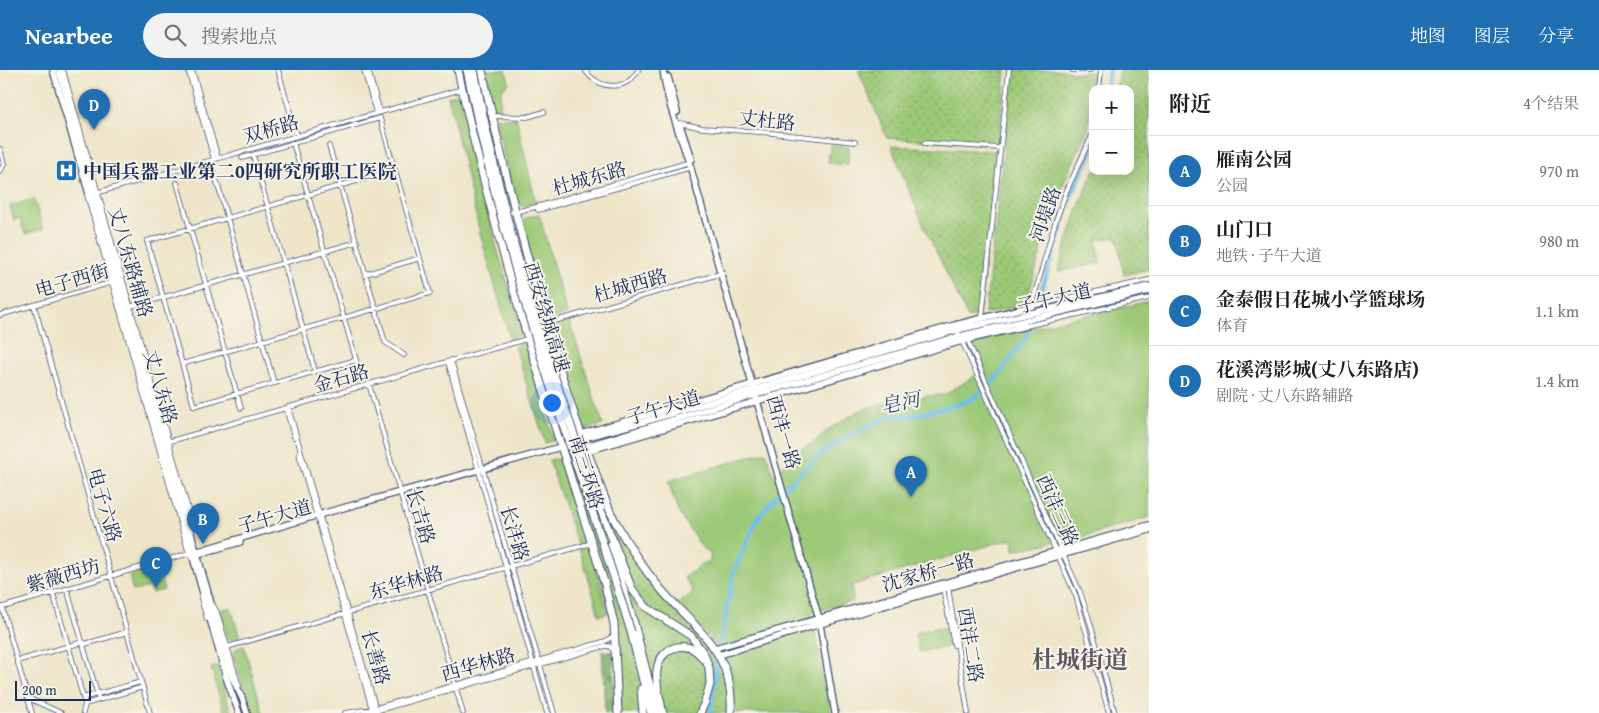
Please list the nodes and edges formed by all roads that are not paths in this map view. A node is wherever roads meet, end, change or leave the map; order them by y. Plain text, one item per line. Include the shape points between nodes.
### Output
1 (53, 70) edge
2 (61, 70) edge
3 (188, 70) edge
4 (192, 70) edge
5 (278, 70) edge
6 (364, 70) edge
7 (368, 70) edge
8 (458, 70) edge
9 (467, 70) edge
10 (474, 70) edge
11 (482, 70) edge
12 (586, 70) edge
13 (638, 70) edge
14 (665, 70) edge
15 (1010, 70) edge
16 (1072, 70) edge
17 (1090, 70) edge
18 (1101, 70) edge
19 (485, 84) junction
20 (1099, 85) edge
21 (462, 88) junction
22 (544, 112) dead end
23 (378, 113) junction
24 (492, 116) junction
25 (678, 123) junction
26 (297, 136) junction
27 (856, 142) dead end
28 (1089, 142) edge
29 (293, 143) junction
30 (924, 143) dead end
31 (329, 146) dead end
32 (1000, 148) junction
33 (0, 149) edge
34 (252, 155) junction
35 (242, 158) dead end
36 (216, 159) junction
37 (691, 165) junction
38 (213, 168) dead end
39 (395, 170) junction
40 (0, 172) edge
41 (178, 183) dead end
42 (340, 186) junction
43 (92, 195) junction
44 (308, 195) junction
45 (267, 207) junction
46 (515, 211) junction
47 (493, 218) junction
48 (227, 219) junction
49 (516, 220) junction
50 (190, 229) junction
51 (357, 242) junction
52 (324, 251) junction
53 (420, 258) junction
54 (284, 263) junction
55 (721, 273) junction
56 (243, 274) junction
57 (366, 274) junction
58 (1149, 280) edge
59 (117, 281) junction
60 (206, 285) junction
61 (1149, 286) edge
62 (1149, 292) edge
63 (163, 297) junction
64 (1149, 298) edge
65 (34, 305) junction
66 (128, 307) junction
67 (376, 309) junction
68 (1031, 309) junction
69 (1040, 310) junction
70 (0, 315) edge
71 (344, 318) junction
72 (982, 318) junction
73 (545, 323) junction
74 (1025, 323) junction
75 (303, 330) junction
76 (961, 332) junction
77 (527, 338) junction
78 (262, 341) junction
79 (912, 346) junction
80 (226, 352) junction
81 (924, 352) junction
82 (404, 355) dead end
83 (449, 361) junction
84 (182, 364) junction
85 (315, 371) junction
86 (274, 383) junction
87 (369, 384) junction
88 (755, 392) junction
89 (238, 393) junction
90 (241, 408) dead end
91 (287, 408) junction
92 (165, 442) junction
93 (584, 442) junction
94 (562, 449) junction
95 (481, 470) junction
96 (591, 486) junction
97 (400, 493) junction
98 (319, 517) junction
99 (1149, 524) edge
100 (1149, 530) edge
101 (592, 543) junction
102 (194, 553) junction
103 (1059, 553) junction
104 (508, 567) junction
105 (111, 576) junction
106 (945, 586) junction
107 (67, 589) junction
108 (428, 590) junction
109 (53, 593) junction
110 (1, 608) edge
111 (347, 613) junction
112 (821, 621) junction
113 (127, 632) junction
114 (630, 632) junction
115 (615, 633) junction
116 (82, 642) junction
117 (69, 646) junction
118 (222, 648) junction
119 (715, 648) junction
120 (616, 655) junction
121 (17, 661) junction
122 (539, 663) junction
123 (534, 665) junction
124 (230, 678) junction
125 (141, 682) junction
126 (143, 687) junction
127 (456, 687) junction
128 (97, 694) junction
129 (28, 698) junction
130 (83, 698) junction
131 (99, 700) junction
132 (239, 700) junction
133 (85, 704) junction
134 (374, 711) edge
135 (32, 713) edge
136 (61, 713) edge
137 (83, 713) edge
138 (150, 713) edge
139 (239, 713) edge
140 (247, 713) edge
141 (345, 713) edge
142 (463, 713) edge
143 (548, 713) edge
144 (554, 713) edge
145 (618, 713) edge
146 (643, 713) edge
147 (651, 713) edge
148 (657, 713) edge
149 (663, 713) edge
150 (695, 713) edge
151 (700, 713) edge
152 (732, 713) edge
153 (837, 713) edge
154 (967, 713) edge
155 (1109, 713) edge
156 (1115, 713) edge

1 - 43 main road, 丈八东路
2 - 43 main road, 丈八东路
3 - 36 street
4 - 36 street
5 - 26 street
6 - 23 street
7 - 23 street
8 - 21 highway, 南三环路
9 - 114 highway, 西安绕城高速, bridge via 517,278
10 - 96 highway, 西安绕城高速, bridge via 517,254
11 - 19 highway, 南三环路
12 - 13 street via 598,84 610,87 631,80
14 - 25 main road, 西沣一路
15 - 32 street
16 - 17 street
18 - 20 street
19 - 21 main road
19 - 24 highway, 南三环路
21 - 23 street, 双桥路
21 - 47 highway, 南三环路
22 - 24 street via 526,117
23 - 26 street, 双桥路
24 - 46 highway, 南三环路
25 - 27 street, 丈杜路
25 - 37 main road, 西沣一路
26 - 36 street, 双桥路
28 - 68 street, 河堤路 via 1055,222
29 - 34 street
29 - 39 street via 380,118
29 - 44 street
30 - 32 street
31 - 42 street
32 - 72 street
33 - 40 street via 4,164
34 - 35 street
34 - 45 street
36 - 43 street, 双桥路
37 - 46 street, 杜城东路
37 - 49 street, 杜城东路 via 522,214
37 - 55 main road, 西沣一路
38 - 48 street
39 - 42 street
39 - 53 street
41 - 50 street
42 - 44 street
42 - 51 street
43 - 59 main road, 丈八东路
44 - 45 street
44 - 52 street
45 - 48 street
45 - 54 street
46 - 47 street, 杜城东路
46 - 49 highway, 南三环路
47 - 77 highway, 南三环路
48 - 50 street
48 - 56 street
49 - 73 highway, 南三环路
50 - 60 street
50 - 63 street via 147,241
51 - 52 street
51 - 57 street
52 - 54 street
52 - 71 street
53 - 57 street
53 - 67 street via 430,293
54 - 56 street
54 - 75 street
55 - 73 street, 杜城西路
55 - 88 main road, 西沣一路
56 - 60 street
56 - 78 street
57 - 67 street
58 - 69 street
59 - 65 street, 电子西街
59 - 66 main road, 丈八东路
59 - 92 main road, 丈八东路
59 - 102 street, 丈八东路辅路
60 - 63 street
60 - 80 street
61 - 69 main road, 子午大道
62 - 69 main road, 子午大道
63 - 66 street
63 - 84 street
64 - 74 street via 1036,324
65 - 70 street, 电子西街
65 - 105 street, 电子六路
66 - 92 main road, 丈八东路
67 - 71 street
67 - 82 street via 385,342
68 - 69 main road, 子午大道
68 - 72 main road
68 - 76 main road, 子午大道
69 - 74 main road, 子午大道
71 - 75 street
71 - 85 street via 356,361
72 - 76 main road
73 - 93 highway, 南三环路
74 - 76 main road, 子午大道
75 - 78 street
75 - 85 street
76 - 79 main road, 子午大道
76 - 81 main road
76 - 88 main road
76 - 103 street, 西沣三路 via 990,390
76 - 103 street, 西沣三路 via 979,380
77 - 83 street, 金石路
77 - 94 highway, 南三环路
78 - 80 street
78 - 86 street
79 - 81 main road
79 - 88 main road, 子午大道
80 - 84 street
80 - 89 street
81 - 88 main road
83 - 87 street, 金石路
83 - 95 street, 长沣路
84 - 89 street via 194,406
85 - 86 street
86 - 89 street
87 - 91 street, 金石路
87 - 97 street, 长吉路
88 - 93 main road
88 - 93 main road, 子午大道
88 - 112 main road, 西沣一路
89 - 90 street
91 - 92 street, 金石路
91 - 98 street, 长善路
92 - 102 main road, 丈八东路
92 - 102 main road, 丈八东路 via 188,519
93 - 94 main road, 子午大道
93 - 119 highway, 南三环路 via 610,511 635,556
94 - 95 main road, 子午大道
94 - 101 highway, 南三环路
95 - 97 main road, 子午大道
95 - 104 street, 长沣路
96 - 148 highway, 西安绕城高速 via 634,623
96 - 151 highway via 632,589 646,606 691,636 704,654 710,684
97 - 98 main road, 子午大道
97 - 108 street, 长吉路
98 - 102 main road, 子午大道
98 - 111 street, 长善路
99 - 103 main road, 沈家桥一路
100 - 103 main road, 沈家桥一路
101 - 104 street, 东华林路
101 - 115 highway, 南三环路
102 - 105 street, 紫薇西坊
102 - 118 main road, 丈八东路 via 202,590
102 - 118 main road, 丈八东路 via 211,600
103 - 106 main road, 沈家桥一路
103 - 155 street, 西沣三路 via 1082,612
103 - 156 street, 西沣三路 via 1076,580 1087,610
104 - 108 street, 东华林路
104 - 122 street, 长沣路
104 - 123 street, 长沣路
105 - 107 street, 紫薇西坊
105 - 113 street, 电子六路
106 - 112 main road, 沈家桥一路
106 - 154 street, 西沣二路
107 - 109 street, 紫薇西坊
107 - 116 street
108 - 111 street, 东华林路
108 - 127 street, 长吉路
109 - 110 street, 紫薇西坊
109 - 117 street
110 - 121 street
111 - 118 street, 东华林路
111 - 134 street, 长善路
112 - 119 main road, 沈家桥一路
112 - 119 main road, 沈家桥一路
112 - 153 main road, 西沣一路
113 - 116 street via 85,644
113 - 125 street, 电子六路
114 - 146 highway
114 - 147 highway, 西安绕城高速
115 - 120 highway, 南三环路
115 - 122 street, 西华林路 via 606,641
116 - 117 street
116 - 128 street
117 - 121 street
117 - 130 street
118 - 124 main road, 丈八东路
118 - 132 street
119 - 152 highway via 728,680
120 - 122 street, 西华林路 via 606,646
120 - 145 highway, 南三环路
121 - 129 street
122 - 123 street, 西华林路
122 - 144 street, 长沣路
123 - 127 street, 西华林路
123 - 143 street, 长沣路
124 - 132 main road, 丈八东路
124 - 139 main road
125 - 126 street, 电子六路
125 - 128 street
126 - 131 street
126 - 138 street, 电子六路
127 - 134 street, 西华林路
127 - 142 street, 长吉路
128 - 130 street
128 - 131 street
129 - 135 street
129 - 136 street
130 - 133 street
131 - 133 street
132 - 139 main road, 丈八东路
132 - 140 main road, 丈八东路
133 - 137 street
134 - 141 street, 西华林路
149 - 150 highway via 656,671 664,654 680,646 696,651 706,668 704,698

